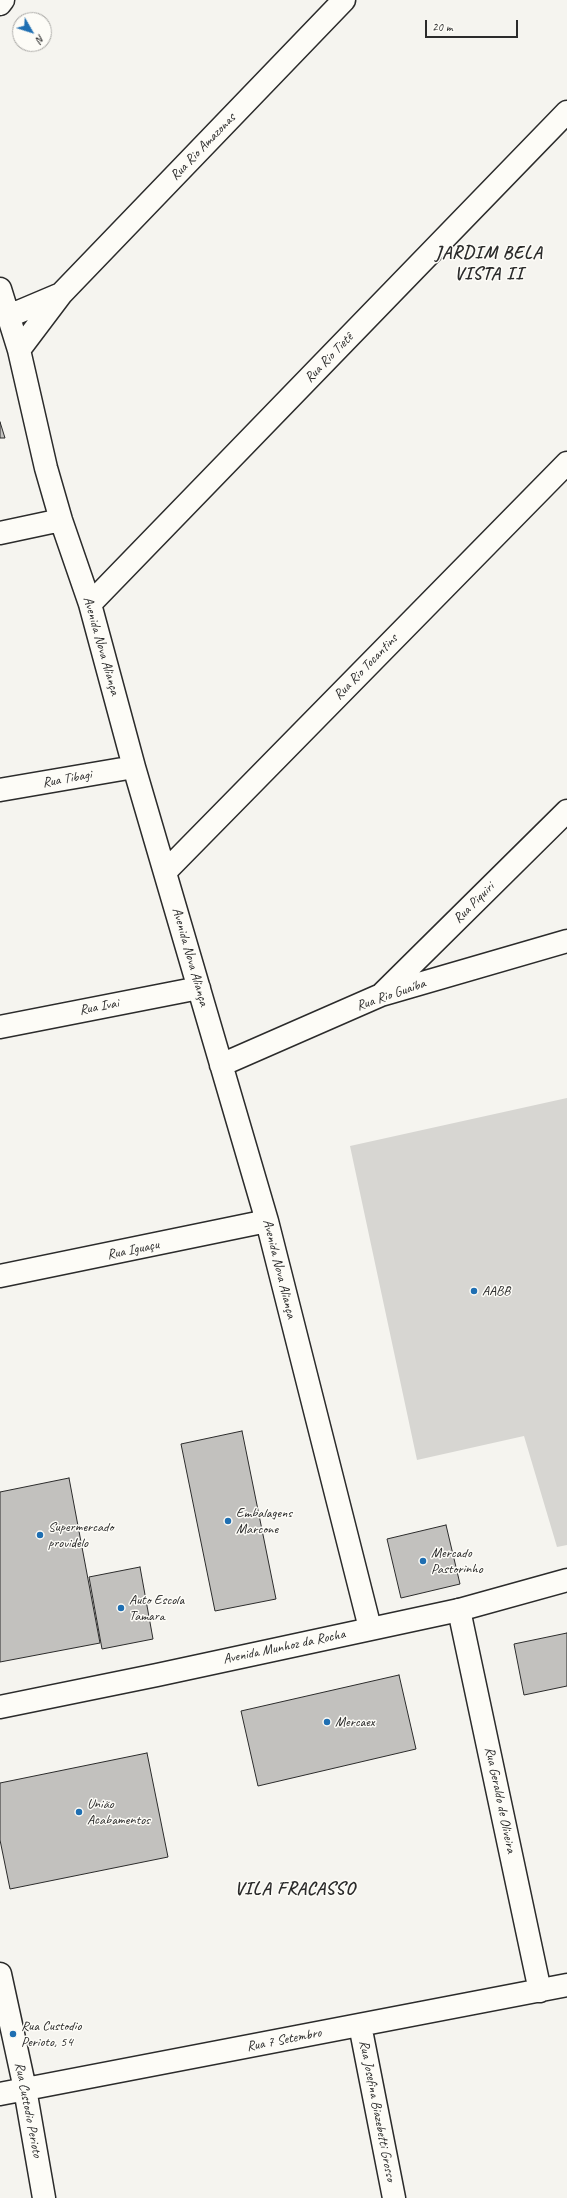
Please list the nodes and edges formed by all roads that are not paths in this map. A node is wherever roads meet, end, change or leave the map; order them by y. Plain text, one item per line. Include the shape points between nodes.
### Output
1 (4, 0) edge
2 (344, 0) edge
3 (0, 4) edge
4 (567, 112) edge
5 (0, 289) edge
6 (62, 293) junction
7 (4, 316) edge
8 (9, 349) edge
9 (567, 463) edge
10 (61, 520) junction
11 (0, 533) edge
12 (90, 604) junction
13 (134, 767) junction
14 (0, 790) edge
15 (567, 811) edge
16 (165, 872) junction
17 (567, 941) edge
18 (199, 988) junction
19 (381, 995) junction
20 (0, 1026) edge
21 (221, 1065) junction
22 (266, 1221) junction
23 (0, 1276) edge
24 (567, 1580) edge
25 (459, 1610) junction
26 (370, 1628) junction
27 (0, 1707) edge
28 (0, 1974) edge
29 (567, 1985) edge
30 (540, 1991) junction
31 (360, 2025) junction
32 (25, 2089) junction
33 (0, 2094) edge
34 (44, 2198) edge
35 (394, 2198) edge

1 - 3 street
2 - 6 street, Rua Rio Amazonas
4 - 12 street, Rua Rio Tietê
5 - 7 street, Avenida Nova Aliança
6 - 7 street, Rua Rio Amazonas
6 - 8 street, Rua Rio Amazonas
7 - 8 street, Avenida Nova Aliança
8 - 10 street, Avenida Nova Aliança
9 - 16 street, Rua Rio Tocantins
10 - 11 street
10 - 12 street, Avenida Nova Aliança
12 - 13 street, Avenida Nova Aliança
13 - 14 street, Rua Tibagi
13 - 16 street, Avenida Nova Aliança
15 - 19 street, Rua Piquiri
16 - 18 street, Avenida Nova Aliança
17 - 19 street, Rua Rio Guaíba
18 - 20 street, Rua Ivai
18 - 21 street, Avenida Nova Aliança
19 - 21 street, Rua Rio Guaíba
21 - 22 street, Avenida Nova Aliança
22 - 23 street, Rua Iguaçu
22 - 26 street, Avenida Nova Aliança
24 - 25 street, Avenida Munhoz da Rocha
25 - 26 street, Avenida Munhoz da Rocha
25 - 30 street, Rua Geraldo de Oliveira
26 - 27 street, Avenida Munhoz da Rocha
28 - 32 street, Rua Custodio Perioto
29 - 30 street, Rua 7 Setembro
30 - 31 street, Rua 7 Setembro
31 - 32 street, Rua 7 Setembro
31 - 35 street, Rua Josefina Biazebetti Grosso
32 - 33 street, Rua 7 Setembro
32 - 34 street, Rua Custodio Perioto

